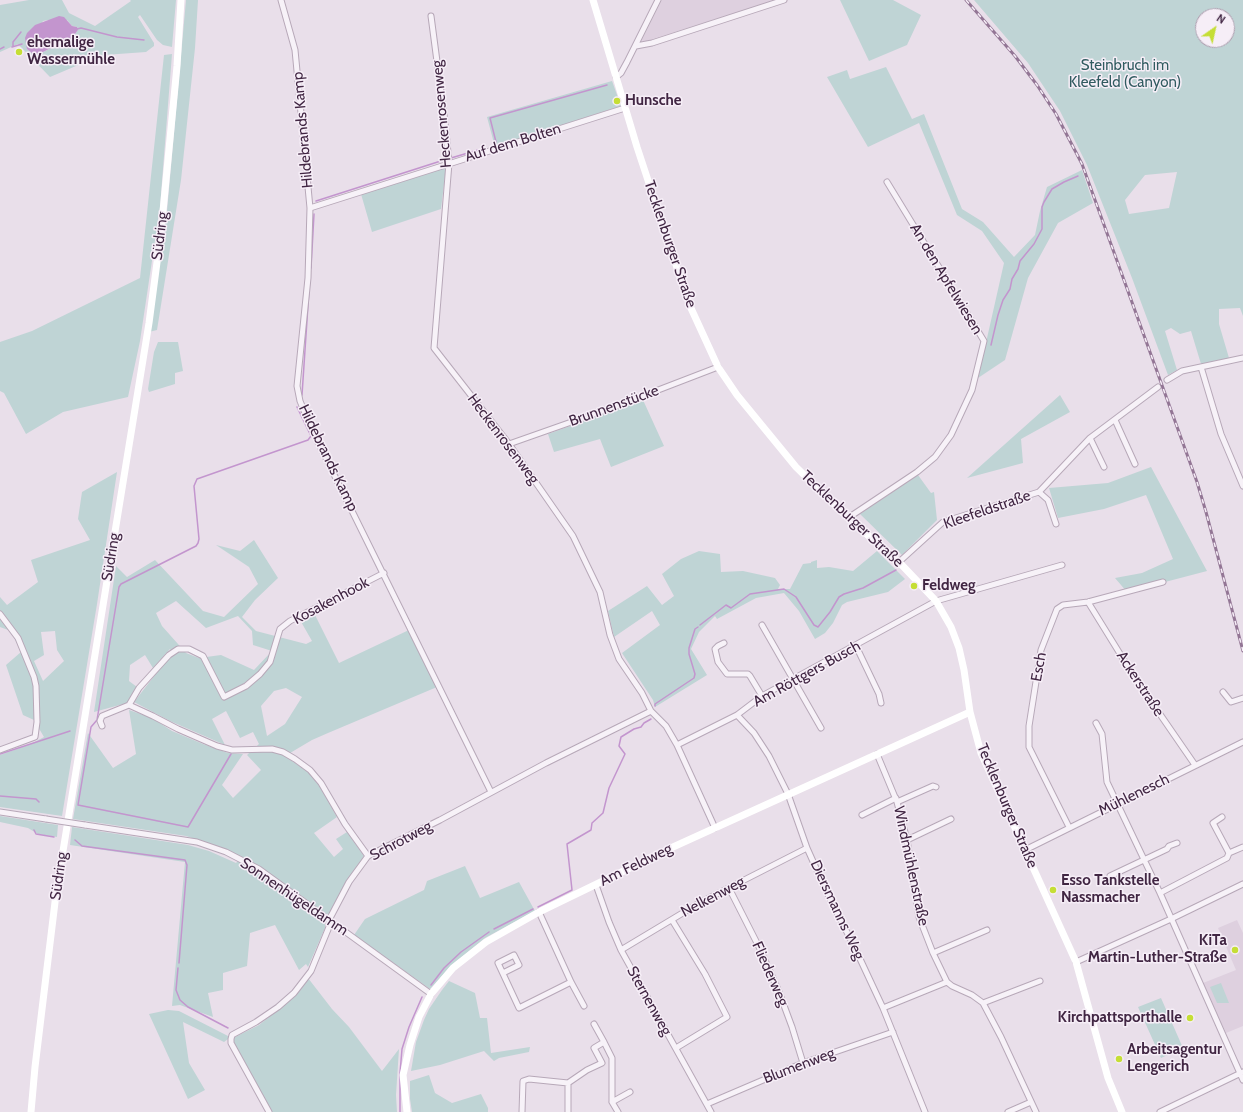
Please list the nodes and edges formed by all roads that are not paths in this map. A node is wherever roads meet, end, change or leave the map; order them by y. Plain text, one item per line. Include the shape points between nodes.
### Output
1 (181, 0) edge
2 (281, 0) edge
3 (593, 0) edge
4 (658, 0) edge
5 (784, 0) edge
6 (431, 16) dead end
7 (636, 46) junction
8 (616, 77) junction
9 (625, 108) junction
10 (449, 163) junction
11 (887, 182) dead end
12 (310, 208) junction
13 (1243, 358) edge
14 (718, 367) junction
15 (1201, 368) junction
16 (1167, 380) dead end
17 (1158, 387) dead end
18 (1115, 420) junction
19 (1090, 438) junction
20 (509, 444) junction
21 (1135, 464) dead end
22 (1104, 467) dead end
23 (1243, 486) edge
24 (1039, 492) junction
25 (848, 518) junction
26 (1056, 524) dead end
27 (899, 562) junction
28 (1062, 565) dead end
29 (384, 573) junction
30 (1163, 582) dead end
31 (936, 601) junction
32 (1088, 602) junction
33 (0, 614) edge
34 (762, 625) dead end
35 (724, 643) dead end
36 (856, 646) junction
37 (793, 679) junction
38 (1223, 692) dead end
39 (762, 696) junction
40 (1243, 698) edge
41 (882, 703) dead end
42 (129, 706) junction
43 (651, 711) junction
44 (970, 712) junction
45 (737, 715) junction
46 (1096, 723) dead end
47 (102, 726) dead end
48 (821, 728) dead end
49 (1243, 742) edge
50 (677, 745) junction
51 (0, 750) edge
52 (877, 754) junction
53 (1195, 765) junction
54 (936, 787) dead end
55 (491, 792) junction
56 (788, 794) junction
57 (896, 800) junction
58 (1118, 803) junction
59 (0, 812) edge
60 (862, 815) dead end
61 (1222, 817) dead end
62 (951, 819) dead end
63 (1069, 827) junction
64 (715, 828) junction
65 (907, 840) junction
66 (1177, 843) dead end
67 (1243, 847) edge
68 (807, 848) junction
69 (1025, 850) junction
70 (1229, 854) junction
71 (368, 856) junction
72 (1144, 860) junction
73 (1110, 876) dead end
74 (1243, 884) edge
75 (596, 885) junction
76 (729, 888) junction
77 (1160, 893) junction
78 (540, 912) junction
79 (1171, 919) junction
80 (329, 920) junction
81 (672, 920) junction
82 (987, 930) dead end
83 (621, 950) junction
84 (933, 953) junction
85 (1076, 962) junction
86 (503, 973) dead end
87 (571, 982) junction
88 (947, 982) junction
89 (1040, 982) dead end
90 (431, 994) junction
91 (983, 1003) junction
92 (584, 1006) dead end
93 (883, 1008) junction
94 (594, 1024) dead end
95 (893, 1032) junction
96 (604, 1042) junction
97 (676, 1048) junction
98 (612, 1058) junction
99 (602, 1063) junction
100 (802, 1063) junction
101 (1241, 1073) edge
102 (1243, 1080) edge
103 (568, 1083) junction
104 (630, 1092) dead end
105 (612, 1102) junction
106 (1031, 1102) junction
107 (707, 1104) junction
108 (924, 1111) edge
109 (31, 1112) edge
110 (269, 1112) edge
111 (407, 1112) edge
112 (522, 1112) edge
113 (568, 1112) edge
114 (618, 1112) edge
115 (711, 1112) edge
116 (918, 1112) edge
117 (1008, 1112) edge
118 (1036, 1112) edge
119 (1122, 1112) edge
120 (1160, 1112) edge

1 - 109 street, Südring via 161,232 149,323 56,894
2 - 12 street, Hildebrands Kamp via 295,50
3 - 8 street, Tecklenburger Straße
4 - 7 street
5 - 7 street
6 - 10 street, Heckenrosenweg
7 - 8 street via 621,73
8 - 9 street, Tecklenburger Straße
9 - 10 street, Auf dem Bolten
9 - 14 street, Tecklenburger Straße via 690,306
10 - 12 street, Auf dem Bolten
10 - 20 street, Heckenrosenweg via 434,348
11 - 25 street, An den Apfelwiesen via 984,341 972,390 951,434 935,457
12 - 29 street, Hildebrands Kamp via 308,278 297,386 300,402
13 - 15 street
14 - 20 street, Brunnenstücke
14 - 25 street, Tecklenburger Straße via 758,422 796,467
15 - 16 street via 1182,371
15 - 23 street via 1221,434
17 - 18 street, Kleefeldstraße
18 - 19 street, Kleefeldstraße
18 - 21 street
19 - 22 street
19 - 24 street, Kleefeldstraße
20 - 43 street, Heckenrosenweg via 573,536 600,592 610,635 619,659 642,692
24 - 26 street via 1048,500
24 - 27 street, Kleefeldstraße via 944,522
25 - 27 street, Tecklenburger Straße
27 - 31 street, Tecklenburger Straße
28 - 31 street, Am Röttgers Busch
29 - 42 street, Kosakenhook via 290,621 280,629 270,662 246,686 224,697 202,656 189,649 178,649 169,654 139,688
29 - 55 street, Hildebrands Kamp
30 - 32 street, Esch
31 - 36 street, Am Röttgers Busch
31 - 44 street, Tecklenburger Straße via 951,627 959,648
32 - 53 street, Ackerstraße via 1135,678
32 - 63 street, Esch via 1063,605 1057,609 1041,650 1029,726 1029,747
33 - 51 street via 18,638 29,665 36,686 37,709 35,737
34 - 37 street
35 - 39 street via 715,650 718,662 727,674 748,674
36 - 37 street, Am Röttgers Busch
36 - 41 street
37 - 39 street, Am Röttgers Busch
37 - 48 street
38 - 40 street via 1231,702
39 - 45 street, Am Röttgers Busch
42 - 47 street via 102,716
42 - 71 street via 217,746 232,750 272,749 283,752 310,770 321,783 345,824
43 - 50 street, Heckenrosenweg via 666,726
43 - 55 street, Schrotweg
44 - 52 street, Am Feldweg
44 - 69 street, Tecklenburger Straße via 981,753
45 - 50 street, Am Röttgers Busch
45 - 56 street, Diersmanns Weg via 769,756
46 - 58 street via 1102,734 1107,782
49 - 53 street, Mühlenesch
50 - 64 street, Heckenrosenweg
52 - 56 street, Am Feldweg
52 - 57 street, Windmühlenstraße
53 - 58 street, Mühlenesch
54 - 57 street
55 - 71 street, Schrotweg
56 - 64 street, Am Feldweg
56 - 68 street, Diersmanns Weg
57 - 60 street
57 - 65 street, Windmühlenstraße
58 - 63 street, Mühlenesch
58 - 72 street
59 - 80 street, Sonnenhügeldamm, bridge via 197,842 226,852 260,869
61 - 70 street via 1213,823
62 - 65 street
63 - 69 street, Mühlenesch
64 - 75 street, Am Feldweg
65 - 84 street, Windmühlenstraße via 920,917
66 - 72 street
67 - 70 street
68 - 76 street, Nelkenweg
68 - 93 street, Diersmanns Weg
69 - 85 street, Tecklenburger Straße
70 - 77 street via 1227,858
71 - 80 street, Schrotweg via 349,882
72 - 73 street
72 - 77 street
74 - 79 street
75 - 78 street, Am Feldweg
75 - 83 street, Sternenweg
76 - 81 street, Nelkenweg
76 - 100 street, Fliederweg via 779,992
77 - 79 street
78 - 87 street
78 - 90 street, Am Feldweg via 486,942 453,968
79 - 85 street
79 - 101 street
80 - 90 street, Sonnenhügeldamm
80 - 110 street, Schrotweg via 329,927 311,971 294,993 256,1022 232,1035 230,1039
81 - 83 street, Nelkenweg
81 - 97 street via 705,974 727,1017
82 - 84 street
83 - 97 street, Sternenweg
84 - 88 street, Windmühlenstraße
85 - 119 street, Tecklenburger Straße via 1108,1078
86 - 87 street via 519,1008
87 - 92 street
88 - 91 street
88 - 93 street
89 - 91 street
90 - 111 street, Am Feldweg via 419,1017 403,1076
91 - 106 street
93 - 95 street, Diersmanns Weg
94 - 96 street
95 - 100 street, Blumenweg
95 - 108 street, Diersmanns Weg
96 - 98 street
96 - 99 street via 594,1048
97 - 107 street, Sternenweg
98 - 99 street
98 - 105 street
99 - 103 street
100 - 107 street, Blumenweg
101 - 102 street
101 - 120 street
103 - 112 street via 529,1079 523,1081
103 - 113 street
104 - 105 street
105 - 114 street
106 - 117 street
106 - 118 street
107 - 115 street, Sternenweg
108 - 116 street

